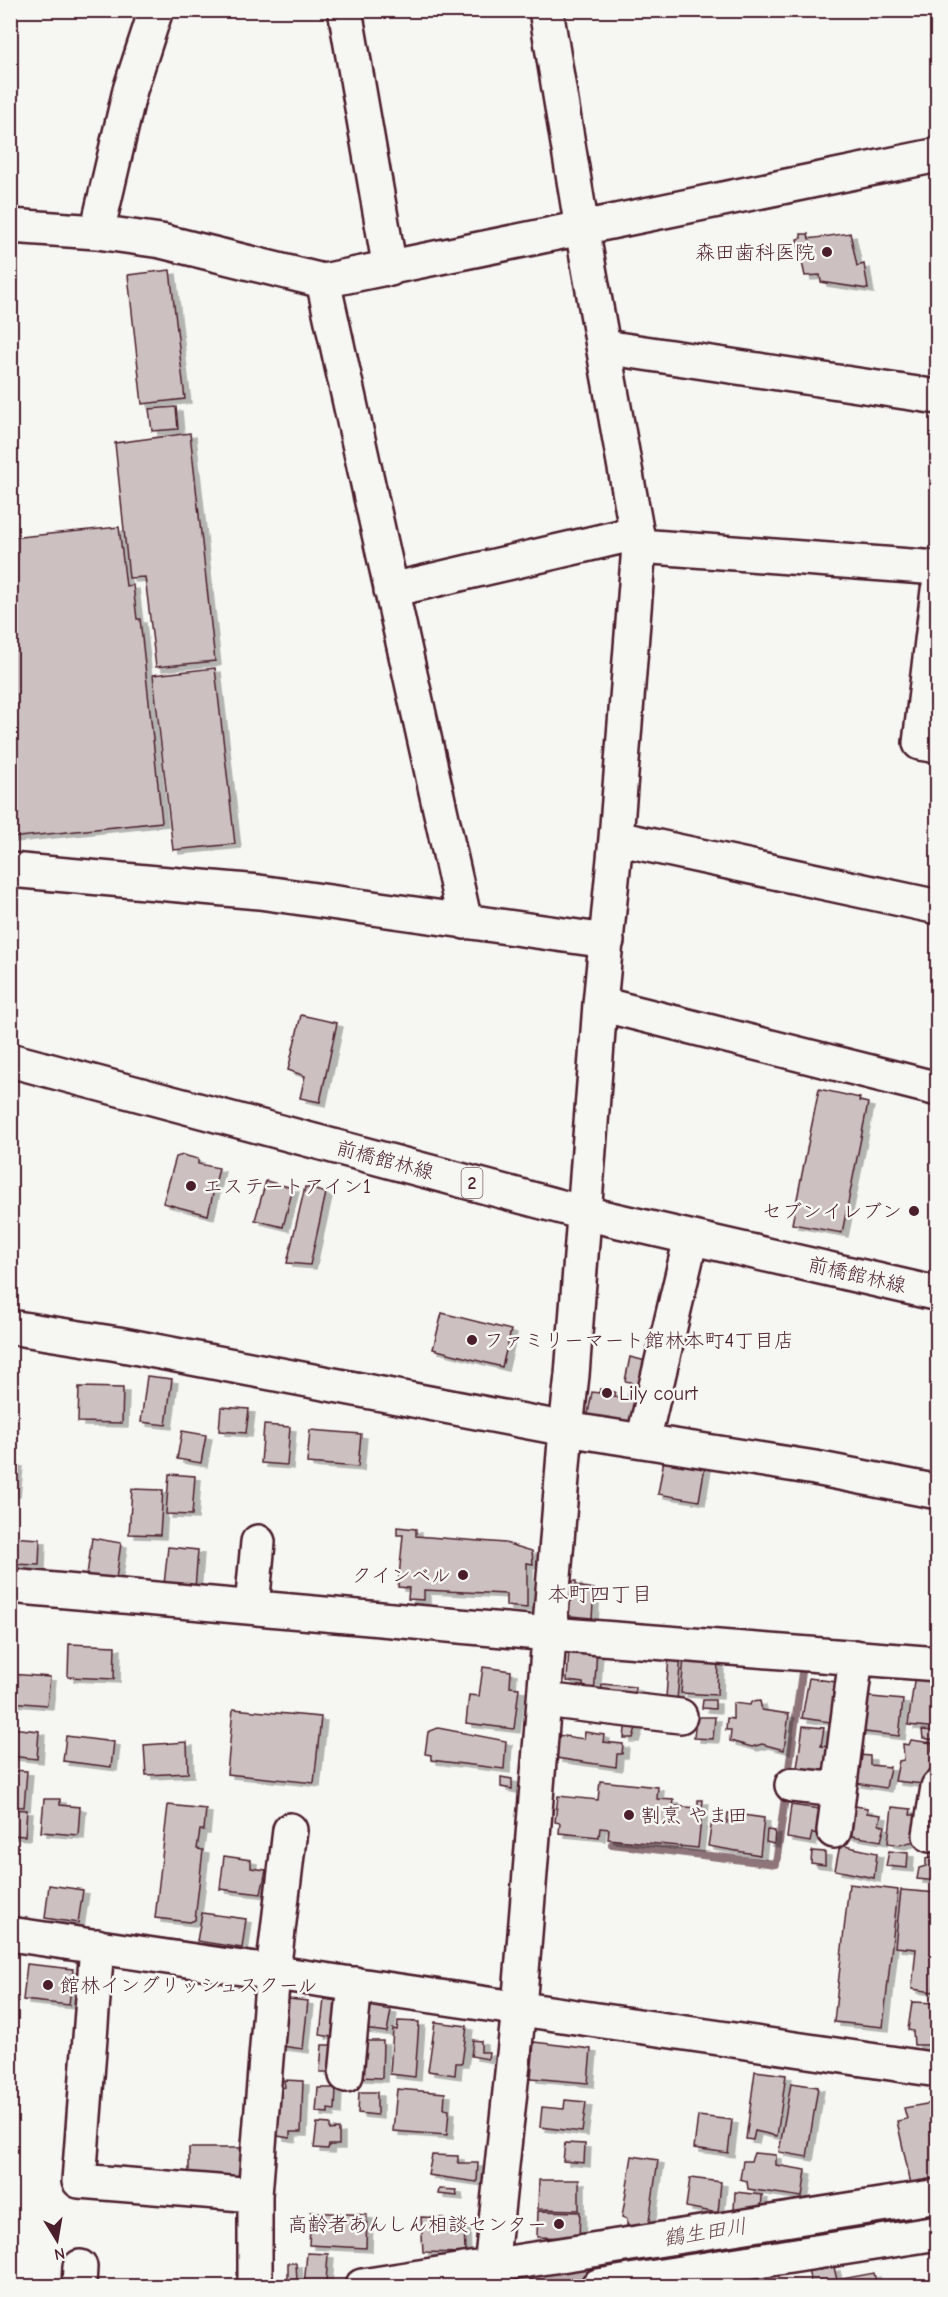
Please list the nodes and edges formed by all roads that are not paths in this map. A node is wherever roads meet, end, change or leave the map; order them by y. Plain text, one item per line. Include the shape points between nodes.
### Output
1 (156, 10) edge
2 (345, 10) edge
3 (546, 10) edge
4 (938, 155) edge
5 (10, 226) edge
6 (582, 229) junction
7 (97, 232) junction
8 (390, 269) junction
9 (323, 281) junction
10 (604, 347) junction
11 (938, 397) edge
12 (638, 539) junction
13 (938, 568) edge
14 (391, 590) junction
15 (938, 590) edge
16 (938, 746) edge
17 (616, 838) junction
18 (10, 870) edge
19 (938, 907) edge
20 (465, 922) junction
21 (607, 941) junction
22 (600, 1004) junction
23 (10, 1060) edge
24 (938, 1089) edge
25 (584, 1213) junction
26 (691, 1238) junction
27 (938, 1293) edge
28 (10, 1327) edge
29 (566, 1429) junction
30 (643, 1441) junction
31 (938, 1492) edge
32 (258, 1542) dead end
33 (10, 1587) edge
34 (252, 1607) junction
35 (550, 1634) junction
36 (856, 1657) junction
37 (938, 1664) edge
38 (544, 1700) junction
39 (680, 1716) dead end
40 (792, 1785) dead end
41 (938, 1787) edge
42 (839, 1791) junction
43 (290, 1830) dead end
44 (834, 1832) dead end
45 (930, 1835) dead end
46 (10, 1934) edge
47 (97, 1946) junction
48 (273, 1972) junction
49 (355, 1984) junction
50 (519, 2008) junction
51 (938, 2070) edge
52 (346, 2075) dead end
53 (255, 2195) junction
54 (938, 2196) edge
55 (938, 2233) edge
56 (490, 2274) edge
57 (255, 2286) edge
58 (362, 2286) edge
59 (598, 2286) edge

1 - 7 street via 130,90
2 - 8 street
3 - 6 street
4 - 6 street
5 - 7 street
6 - 8 street
6 - 10 street
7 - 9 street via 161,242
8 - 9 street
9 - 14 street
10 - 11 street
10 - 12 street
12 - 13 street
12 - 14 street
12 - 17 street
14 - 20 street
15 - 16 street via 920,743
17 - 19 street
17 - 21 street
18 - 20 street via 259,892
20 - 21 street
21 - 22 street
22 - 24 street
22 - 25 street
23 - 25 street, 前橋館林線 / 2
25 - 26 street, 前橋館林線 / 2
25 - 29 street
26 - 27 street, 前橋館林線 / 2
26 - 30 street
28 - 29 street
29 - 30 street
29 - 35 street
30 - 31 street
32 - 34 street
33 - 34 street
34 - 35 street
35 - 36 street
35 - 38 street
36 - 37 street
36 - 42 street
38 - 39 street
38 - 50 street
40 - 42 street
41 - 45 street
42 - 44 street
43 - 48 street
46 - 47 street
47 - 48 street
47 - 53 street via 79,2181
48 - 49 street
48 - 53 street
49 - 50 street
49 - 52 street
50 - 51 street
50 - 56 street
53 - 57 street
54 - 56 street
55 - 59 street
56 - 58 street

